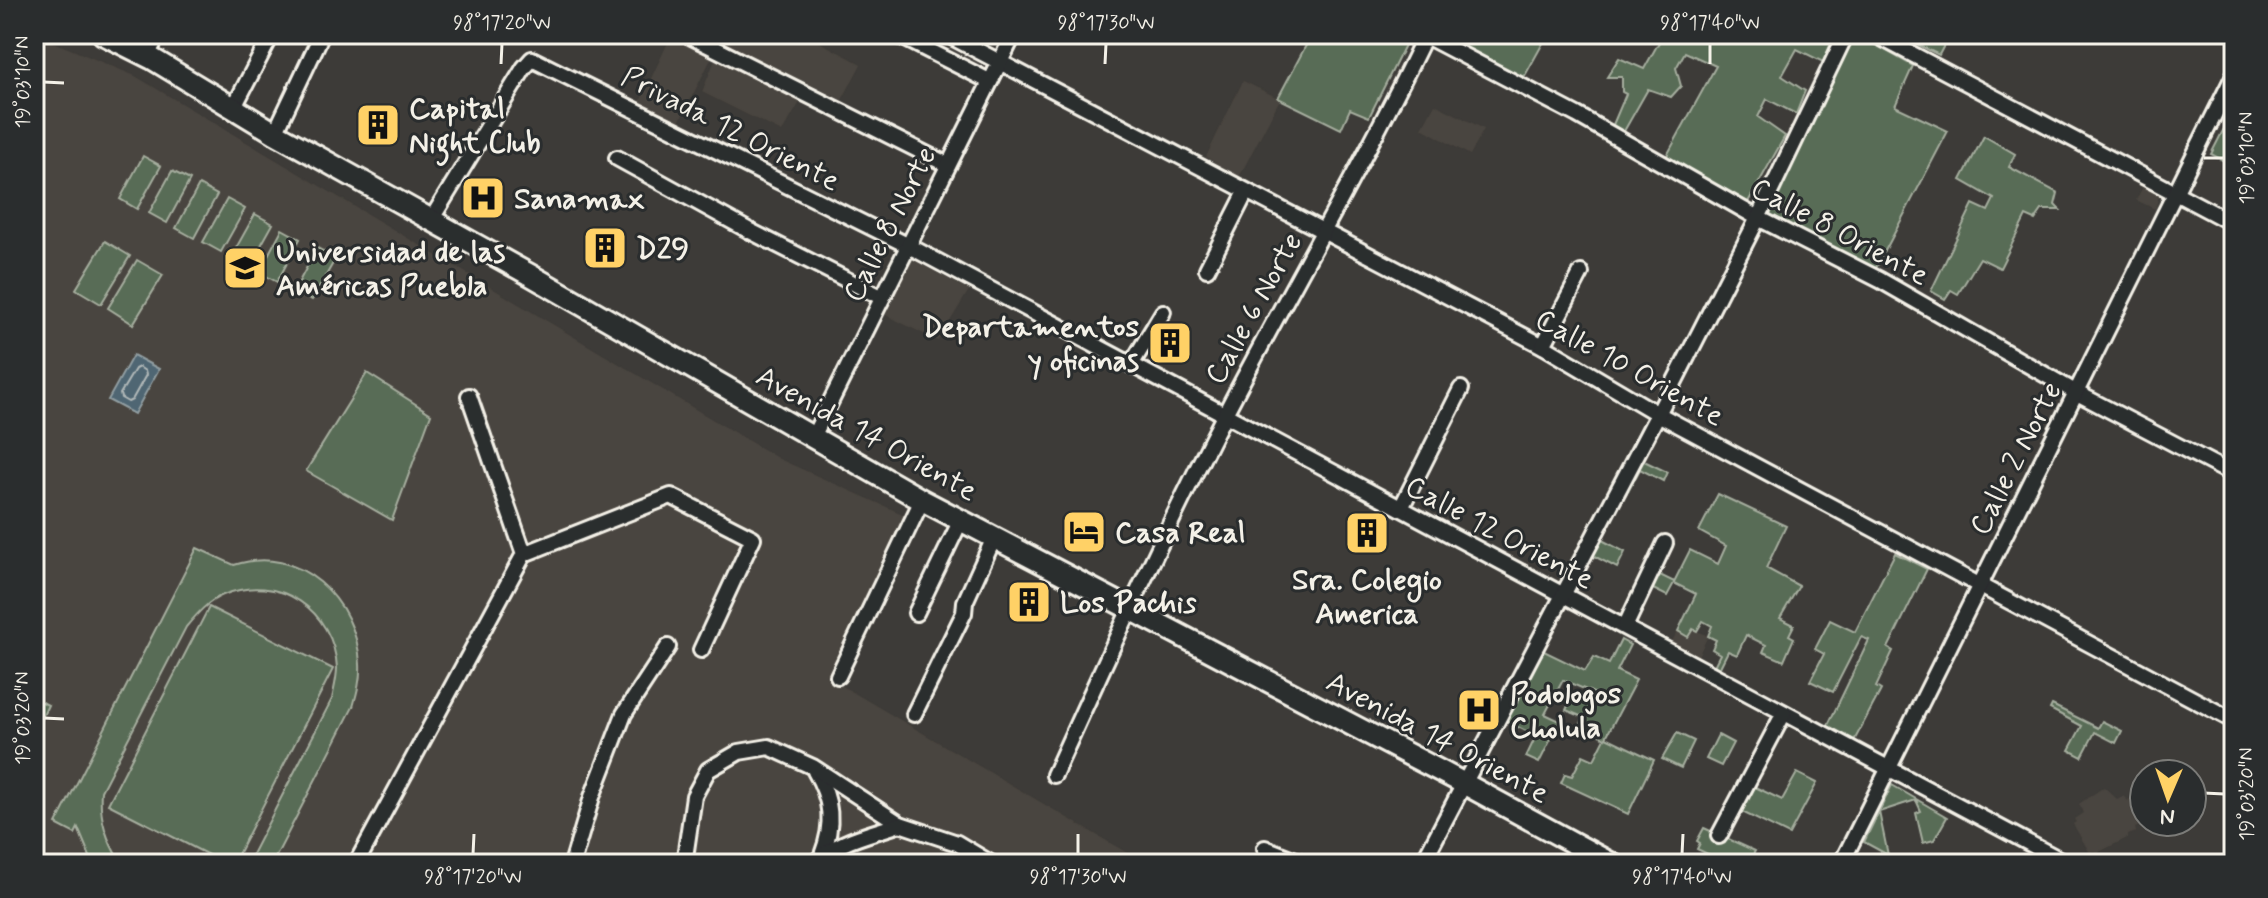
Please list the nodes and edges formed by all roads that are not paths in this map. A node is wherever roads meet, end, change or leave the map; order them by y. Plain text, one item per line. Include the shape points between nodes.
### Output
1 (158, 34) edge
2 (272, 34) edge
3 (322, 34) edge
4 (686, 34) edge
5 (896, 34) edge
6 (946, 34) edge
7 (1014, 34) edge
8 (1846, 34) edge
9 (1874, 34) edge
10 (1424, 35) edge
11 (115, 36) edge
12 (147, 56) junction
13 (999, 61) junction
14 (2234, 75) edge
15 (989, 81) junction
16 (234, 107) junction
17 (275, 133) junction
18 (617, 158) dead end
19 (948, 165) junction
20 (1246, 192) junction
21 (2175, 192) junction
22 (1758, 218) junction
23 (431, 220) junction
24 (2234, 224) edge
25 (1325, 231) junction
26 (907, 245) junction
27 (1207, 269) dead end
28 (1581, 273) dead end
29 (881, 297) junction
30 (1163, 312) dead end
31 (1543, 346) junction
32 (1131, 365) junction
33 (1461, 389) dead end
34 (2077, 393) junction
35 (469, 396) dead end
36 (1658, 414) junction
37 (1225, 415) junction
38 (813, 437) junction
39 (2234, 475) edge
40 (922, 500) junction
41 (1401, 508) junction
42 (961, 520) junction
43 (994, 538) junction
44 (1665, 543) dead end
45 (524, 554) junction
46 (1979, 586) junction
47 (1562, 594) junction
48 (1130, 609) junction
49 (916, 613) dead end
50 (1625, 627) junction
51 (668, 647) dead end
52 (701, 650) dead end
53 (838, 676) dead end
54 (1784, 713) junction
55 (914, 714) dead end
56 (2234, 721) edge
57 (813, 767) junction
58 (1890, 769) junction
59 (1054, 775) dead end
60 (1463, 783) junction
61 (900, 824) junction
62 (1719, 836) dead end
63 (1265, 848) dead end
64 (818, 859) edge
65 (356, 864) edge
66 (572, 864) edge
67 (684, 864) edge
68 (992, 864) edge
69 (1306, 864) edge
70 (1422, 864) edge
71 (1612, 864) edge
72 (1841, 864) edge
73 (2067, 864) edge

1 - 12 street
2 - 16 street
3 - 17 street
4 - 19 street
5 - 15 street
6 - 13 street, Calle 10 Oriente
7 - 13 street, Calle 8 Norte
8 - 22 street
9 - 21 street
10 - 22 street, Calle 8 Oriente
10 - 25 street, Calle 6 Norte
11 - 12 main road, Avenida 14 Oriente
12 - 16 main road, Avenida 14 Oriente
13 - 15 street, Calle 8 Norte
13 - 20 street, Calle 10 Oriente
14 - 21 street, Calle 2 Norte
15 - 19 street, Calle 8 Norte
16 - 17 main road, Avenida 14 Oriente
17 - 23 main road, Avenida 14 Oriente
18 - 29 street
19 - 26 street, Calle 8 Norte
20 - 25 street, Calle 10 Oriente
20 - 27 street
21 - 24 street
21 - 34 street, Calle 2 Norte
22 - 34 street, Calle 8 Oriente via 1880,280
22 - 36 street
23 - 26 street, Privada 12 Oriente via 532,59
23 - 38 main road, Avenida 14 Oriente
25 - 31 street, Calle 10 Oriente
25 - 37 street, Calle 6 Norte
26 - 29 street, Calle 8 Norte
26 - 32 street, Calle 12 Oriente
28 - 31 street
29 - 38 street, Calle 8 Norte
30 - 32 street
31 - 36 street, Calle 10 Oriente
32 - 37 street, Calle 12 Oriente
33 - 41 street
34 - 39 street, Calle 8 Oriente
34 - 46 street, Calle 2 Norte
35 - 45 street
36 - 46 street, Calle 10 Oriente
36 - 47 street
37 - 41 street, Calle 12 Oriente
37 - 48 street, Calle 6 Norte
38 - 40 main road, Avenida 14 Oriente
40 - 42 main road, Avenida 14 Oriente
40 - 53 street
41 - 47 street, Calle 12 Oriente
42 - 43 main road, Avenida 14 Oriente
42 - 49 street
43 - 48 main road, Avenida 14 Oriente
43 - 55 street
44 - 50 street
45 - 52 street via 671,496 753,538
45 - 65 street
46 - 56 street, Calle 10 Oriente
46 - 58 street, Calle 2 Norte
47 - 50 street, Calle 12 Oriente
47 - 60 street
48 - 59 street, Calle 6 Norte
48 - 60 main road, Avenida 14 Oriente
50 - 54 street, Calle 12 Oriente
51 - 66 street via 624,714
54 - 58 street, Calle 12 Oriente
54 - 62 street
57 - 61 street
57 - 64 street via 824,785 830,816 830,835
57 - 67 street via 769,747 739,752 708,770 694,796
58 - 72 street, Calle 2 Norte
58 - 73 street, Calle 12 Oriente
60 - 70 street
60 - 71 main road, Avenida 14 Oriente
61 - 64 street via 847,842
61 - 68 street via 957,843
63 - 69 street

